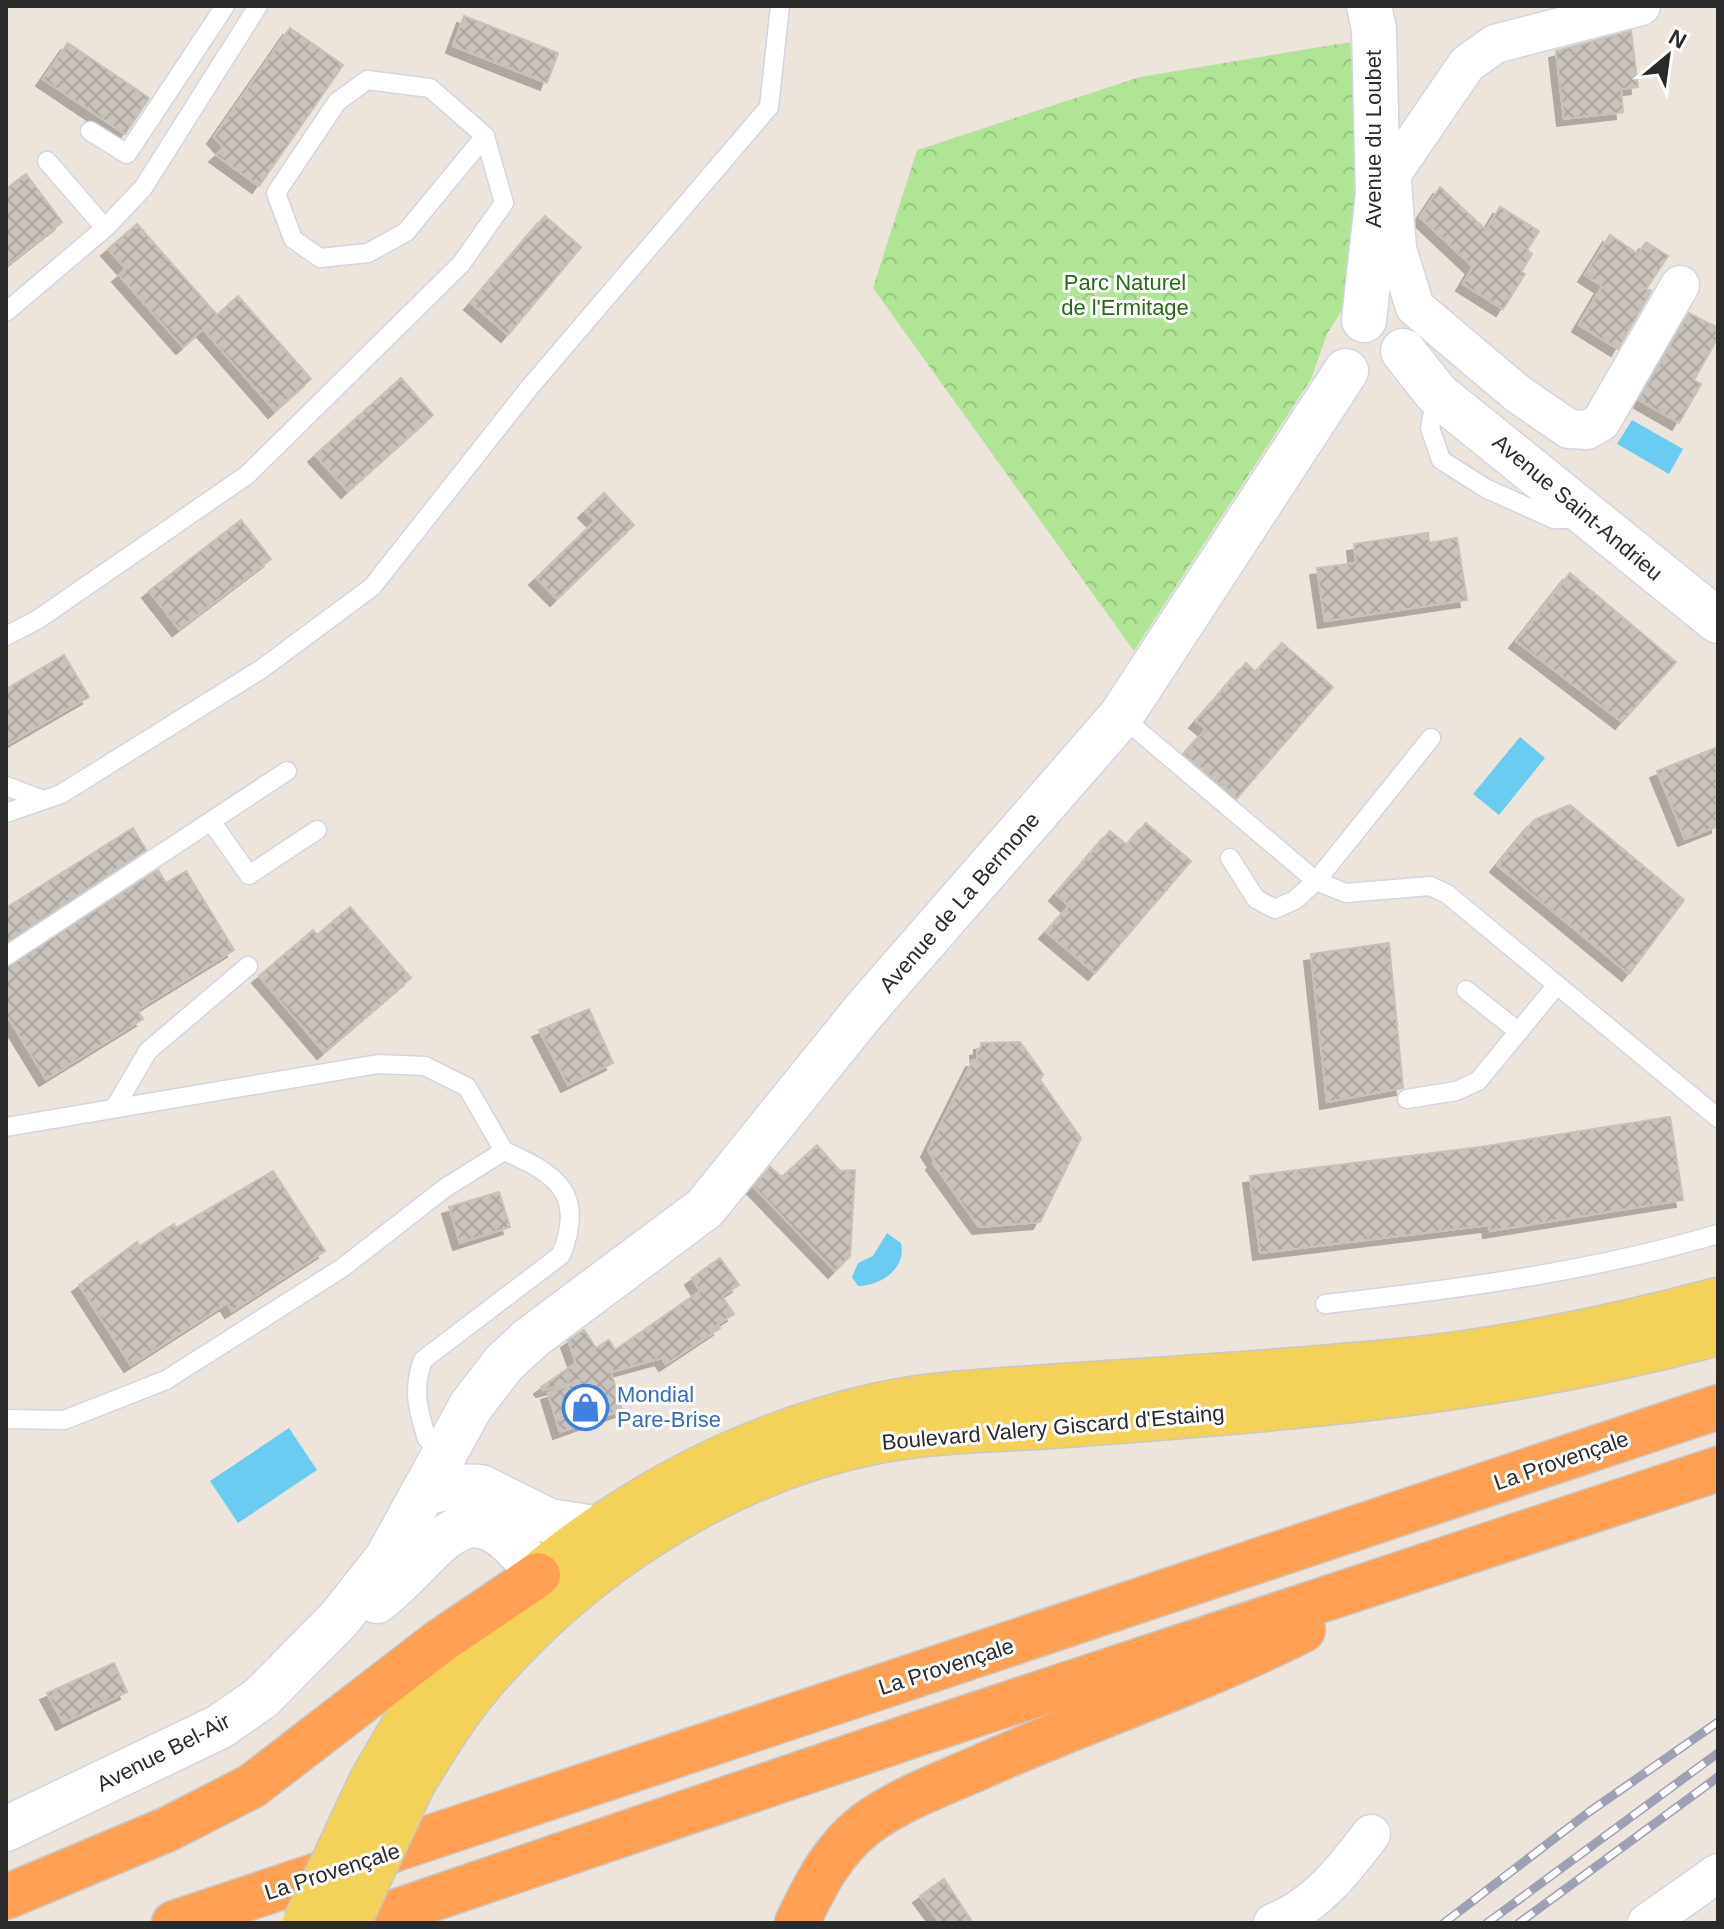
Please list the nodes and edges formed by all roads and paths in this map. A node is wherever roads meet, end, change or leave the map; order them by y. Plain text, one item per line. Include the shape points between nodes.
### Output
1 (225, 6) edge
2 (258, 6) edge
3 (780, 6) edge
4 (1369, 6) edge
5 (1641, 6) edge
6 (90, 131) dead end
7 (485, 136) junction
8 (47, 161) dead end
9 (1384, 184) junction
10 (105, 228) junction
11 (1680, 285) dead end
12 (6, 312) edge
13 (1364, 320) joint
14 (1376, 367) junction
15 (1718, 621) edge
16 (6, 636) edge
17 (1121, 716) junction
18 (1431, 738) dead end
19 (287, 771) dead end
20 (6, 786) edge
21 (43, 800) junction
22 (6, 813) edge
23 (211, 821) junction
24 (317, 830) dead end
25 (1230, 858) dead end
26 (1316, 881) junction
27 (6, 956) edge
28 (248, 966) dead end
29 (1556, 986) junction
30 (1466, 990) dead end
31 (1519, 1032) junction
32 (1407, 1099) dead end
33 (115, 1107) junction
34 (1718, 1118) edge
35 (6, 1127) edge
36 (504, 1151) junction
37 (1718, 1234) edge
38 (1718, 1300) edge
39 (1325, 1304) dead end
40 (1718, 1333) edge
41 (471, 1406) junction
42 (1718, 1407) edge
43 (6, 1419) edge
44 (447, 1452) junction
45 (1718, 1469) edge
46 (423, 1493) junction
47 (521, 1505) junction
48 (601, 1529) junction
49 (1441, 1560) junction
50 (538, 1575) junction
51 (339, 1619) junction
52 (392, 1783) junction
53 (6, 1829) edge
54 (1371, 1834) dead end
55 (1718, 1873) edge
56 (6, 1897) edge
57 (174, 1923) edge
58 (305, 1923) edge
59 (348, 1923) edge
60 (362, 1923) edge
61 (797, 1923) edge
62 (1273, 1923) edge
63 (1647, 1923) edge

1 - 6 lane via 127,154
2 - 10 lane via 143,188
3 - 21 lane via 769,107 530,387 372,587 260,670 61,794
4 - 9 street, Avenue du Loubet
5 - 9 street via 1495,44 1467,64
7 - 7 lane via 430,88 367,80 337,102 276,193 293,239 320,258 368,253 406,232
7 - 16 lane via 504,203 461,264 247,475
8 - 10 lane
9 - 11 street via 1415,307 1518,394 1569,429 1587,430 1601,422
9 - 13 street, Avenue du Loubet
10 - 12 lane
13 - 14 street, Avenue Saint-Andrieu via 1391,326
14 - 15 street, Avenue Saint-Andrieu via 1437,394
14 - 17 street, Avenue de La Bermone
17 - 26 lane
17 - 41 street, Avenue de La Bermone via 864,1011 705,1208 531,1338
18 - 26 lane
19 - 23 lane
20 - 21 lane
21 - 22 lane
23 - 24 lane via 249,875
23 - 27 lane
25 - 26 lane via 1256,899 1275,909
26 - 29 lane via 1346,893 1430,886 1447,894
28 - 33 lane via 148,1051
29 - 31 lane
29 - 34 lane
30 - 31 lane
31 - 32 lane via 1478,1081 1456,1091
33 - 35 lane
33 - 36 lane via 378,1064 425,1066 467,1087
36 - 43 lane via 445,1188 342,1268 166,1380 64,1420
36 - 44 lane via 541,1167 564,1189 572,1211 571,1232 561,1255 423,1360 415,1381 418,1411 427,1439
37 - 39 lane via 1640,1257 1495,1285
38 - 48 main road, Boulevard Valery Giscard d'Estaing via 1597,1332 1491,1351 958,1393 877,1405 798,1427 715,1459
40 - 52 main road, Boulevard Valery Giscard d'Estaing via 1610,1362 1485,1385 1218,1413 957,1431 877,1441 806,1461 734,1487 673,1521 578,1590 522,1638
41 - 44 street, Avenue de La Bermone
41 - 47 street via 490,1470
42 - 57 highway, La Provençale
44 - 46 street, Avenue Bel-Air
45 - 49 highway
46 - 47 street via 481,1487
46 - 51 street, Avenue Bel-Air via 387,1558
47 - 48 street via 549,1521
48 - 50 main road, Boulevard Valery Giscard d'Estaing
49 - 60 highway
49 - 61 highway via 1256,1653 907,1800 865,1825 840,1850
50 - 51 street, Avenue Bel-Air via 498,1532 476,1524 456,1527 379,1601
50 - 52 main road, Boulevard Valery Giscard d'Estaing via 431,1686
50 - 56 highway via 439,1642 252,1786 168,1829
51 - 53 street, Avenue Bel-Air via 261,1698 219,1727
52 - 58 main road, bridge
52 - 59 main road, bridge
54 - 62 street via 1337,1879
55 - 63 street

